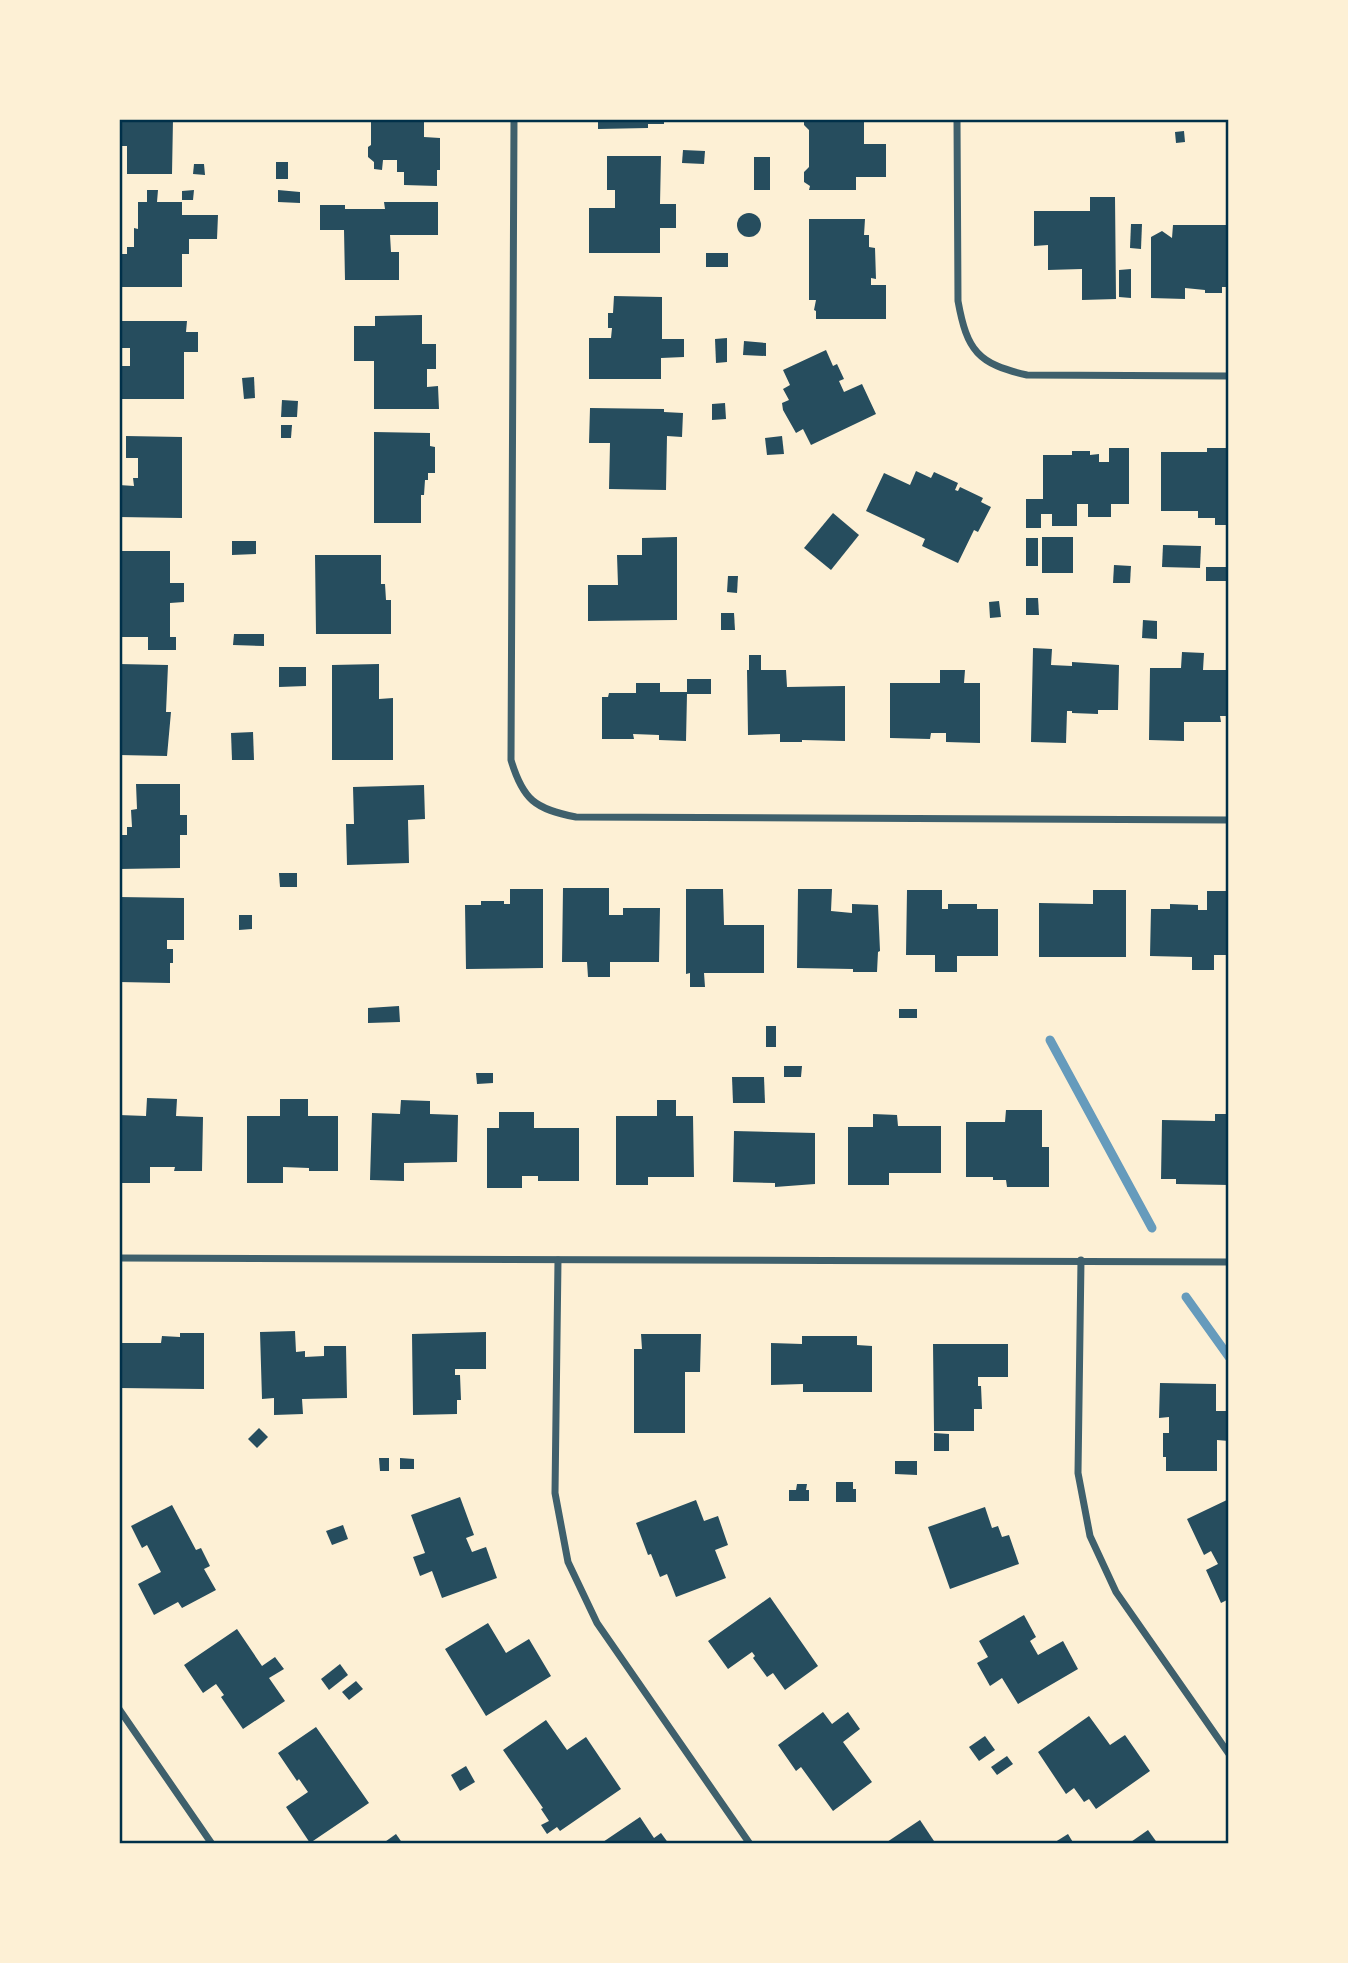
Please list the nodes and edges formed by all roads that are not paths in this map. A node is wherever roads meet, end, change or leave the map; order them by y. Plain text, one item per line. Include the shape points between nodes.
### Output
1 (514, 119) edge
2 (957, 119) edge
3 (1229, 376) edge
4 (1229, 820) edge
5 (119, 1258) edge
6 (558, 1260) junction
7 (1081, 1260) junction
8 (1229, 1262) edge
9 (119, 1709) edge
10 (1229, 1754) edge
11 (212, 1844) edge
12 (750, 1844) edge

1 - 4 street via 511,760 530,801 549,812 576,817
2 - 3 street via 958,302 963,328 977,353 999,369 1027,375
5 - 6 street
6 - 7 street
6 - 12 street via 555,1493 568,1562 597,1623
7 - 8 street
7 - 10 street via 1078,1473 1090,1536 1116,1592
9 - 11 street

